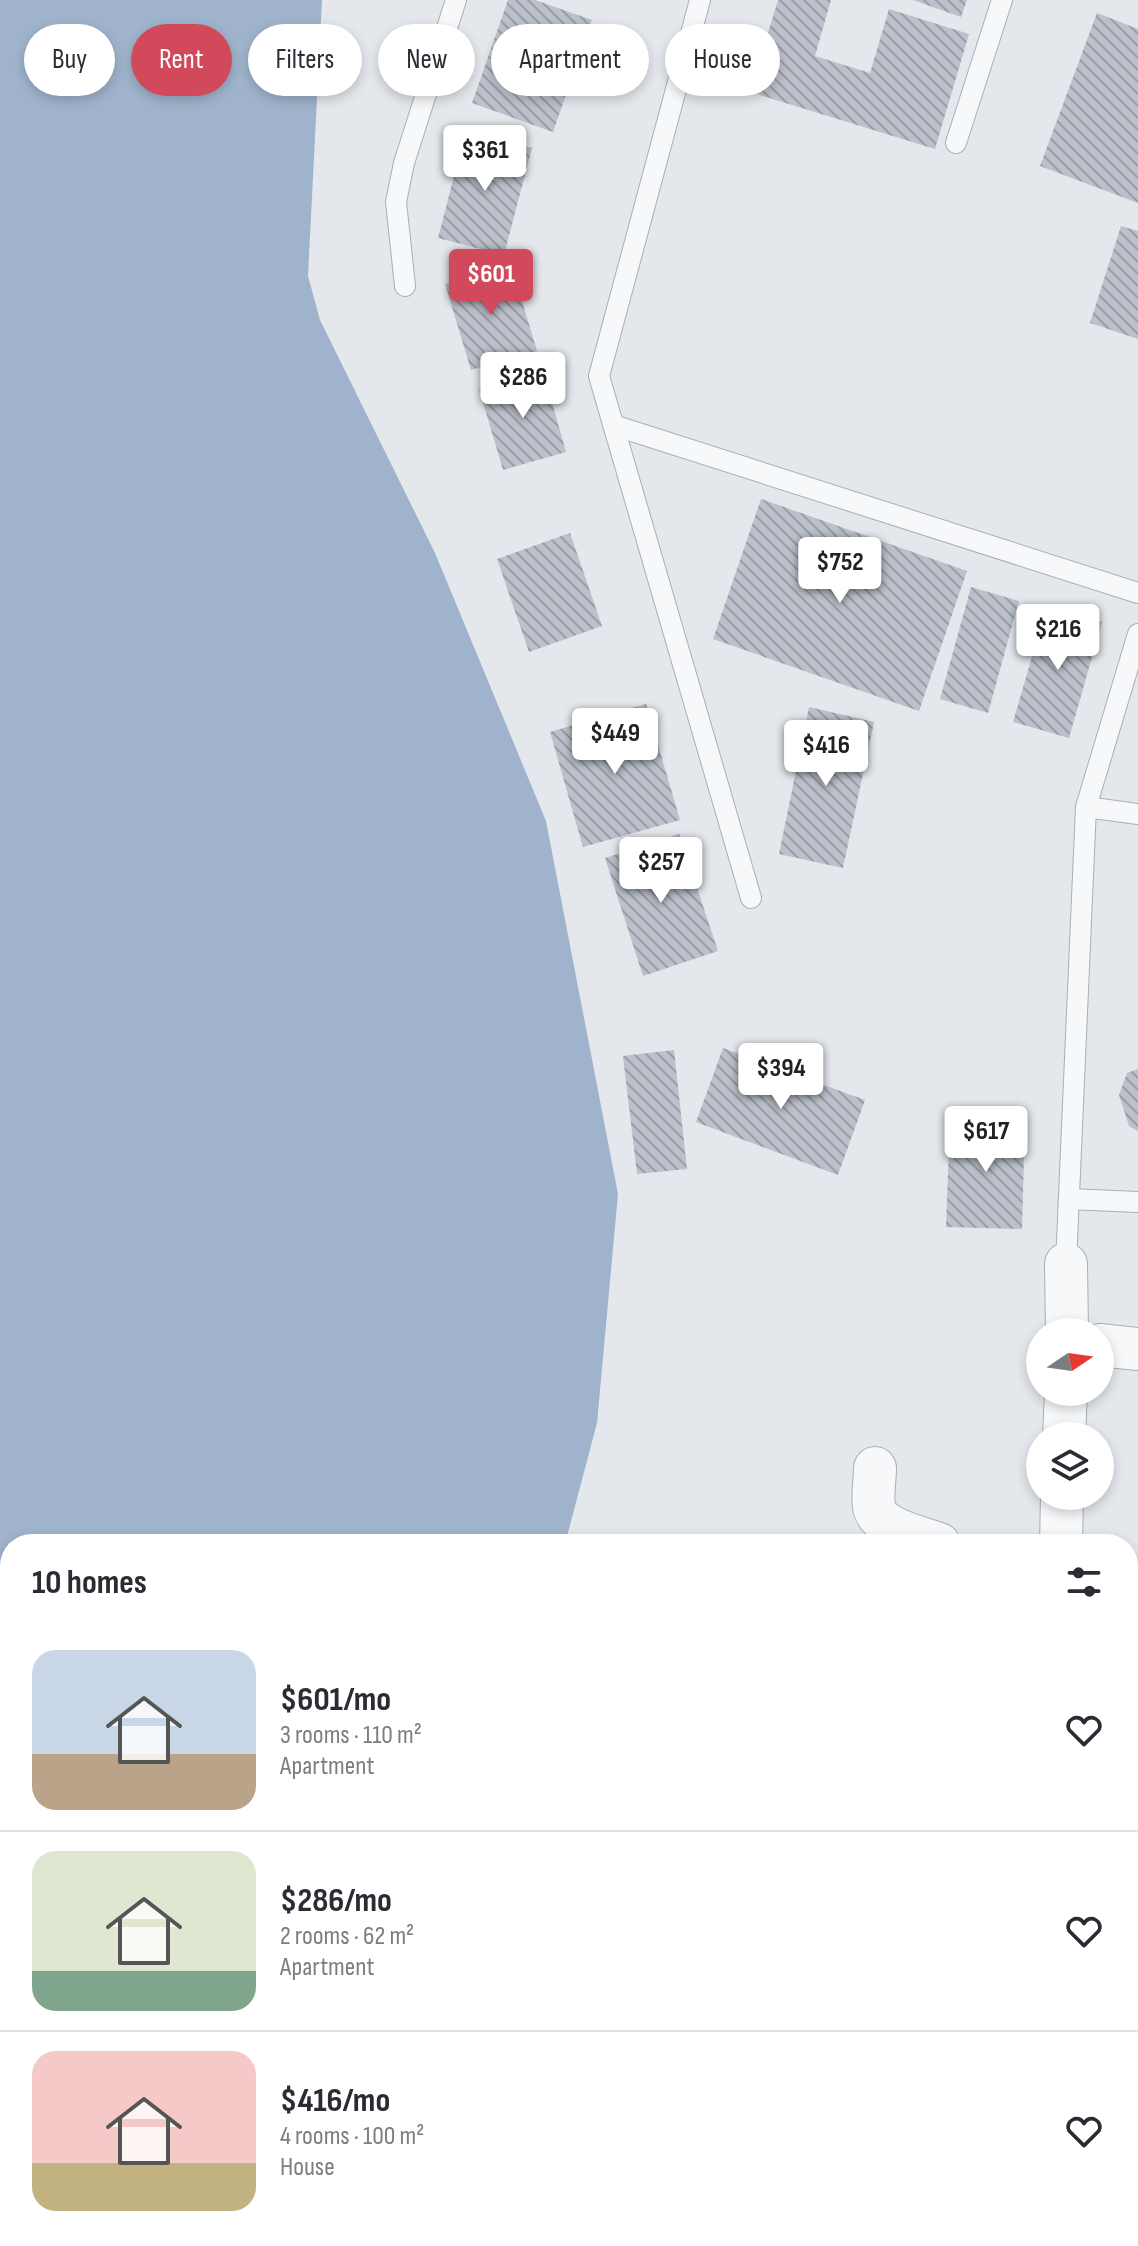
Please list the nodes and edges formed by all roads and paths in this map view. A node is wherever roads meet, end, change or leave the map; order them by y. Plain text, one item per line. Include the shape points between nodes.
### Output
1 (456, 0) edge
2 (700, 0) edge
3 (1002, 0) edge
4 (956, 143) dead end
5 (405, 286) dead end
6 (613, 425) junction
7 (1138, 593) edge
8 (1138, 634) edge
9 (1086, 807) junction
10 (1138, 814) edge
11 (751, 898) dead end
12 (1069, 1199) junction
13 (1138, 1202) edge
14 (1066, 1264) joint
15 (1067, 1318) edge
16 (1114, 1346) edge
17 (1138, 1349) edge
18 (875, 1468) dead end
19 (1062, 1510) edge
20 (914, 1534) edge
21 (1061, 1534) edge

1 - 5 lane via 396,202
2 - 6 lane via 599,376
3 - 4 lane
6 - 7 lane
6 - 11 lane
8 - 9 lane
9 - 10 lane
9 - 12 lane
12 - 13 lane
12 - 14 lane
14 - 15 street
16 - 17 street
18 - 20 street via 873,1505 879,1516
19 - 21 street

